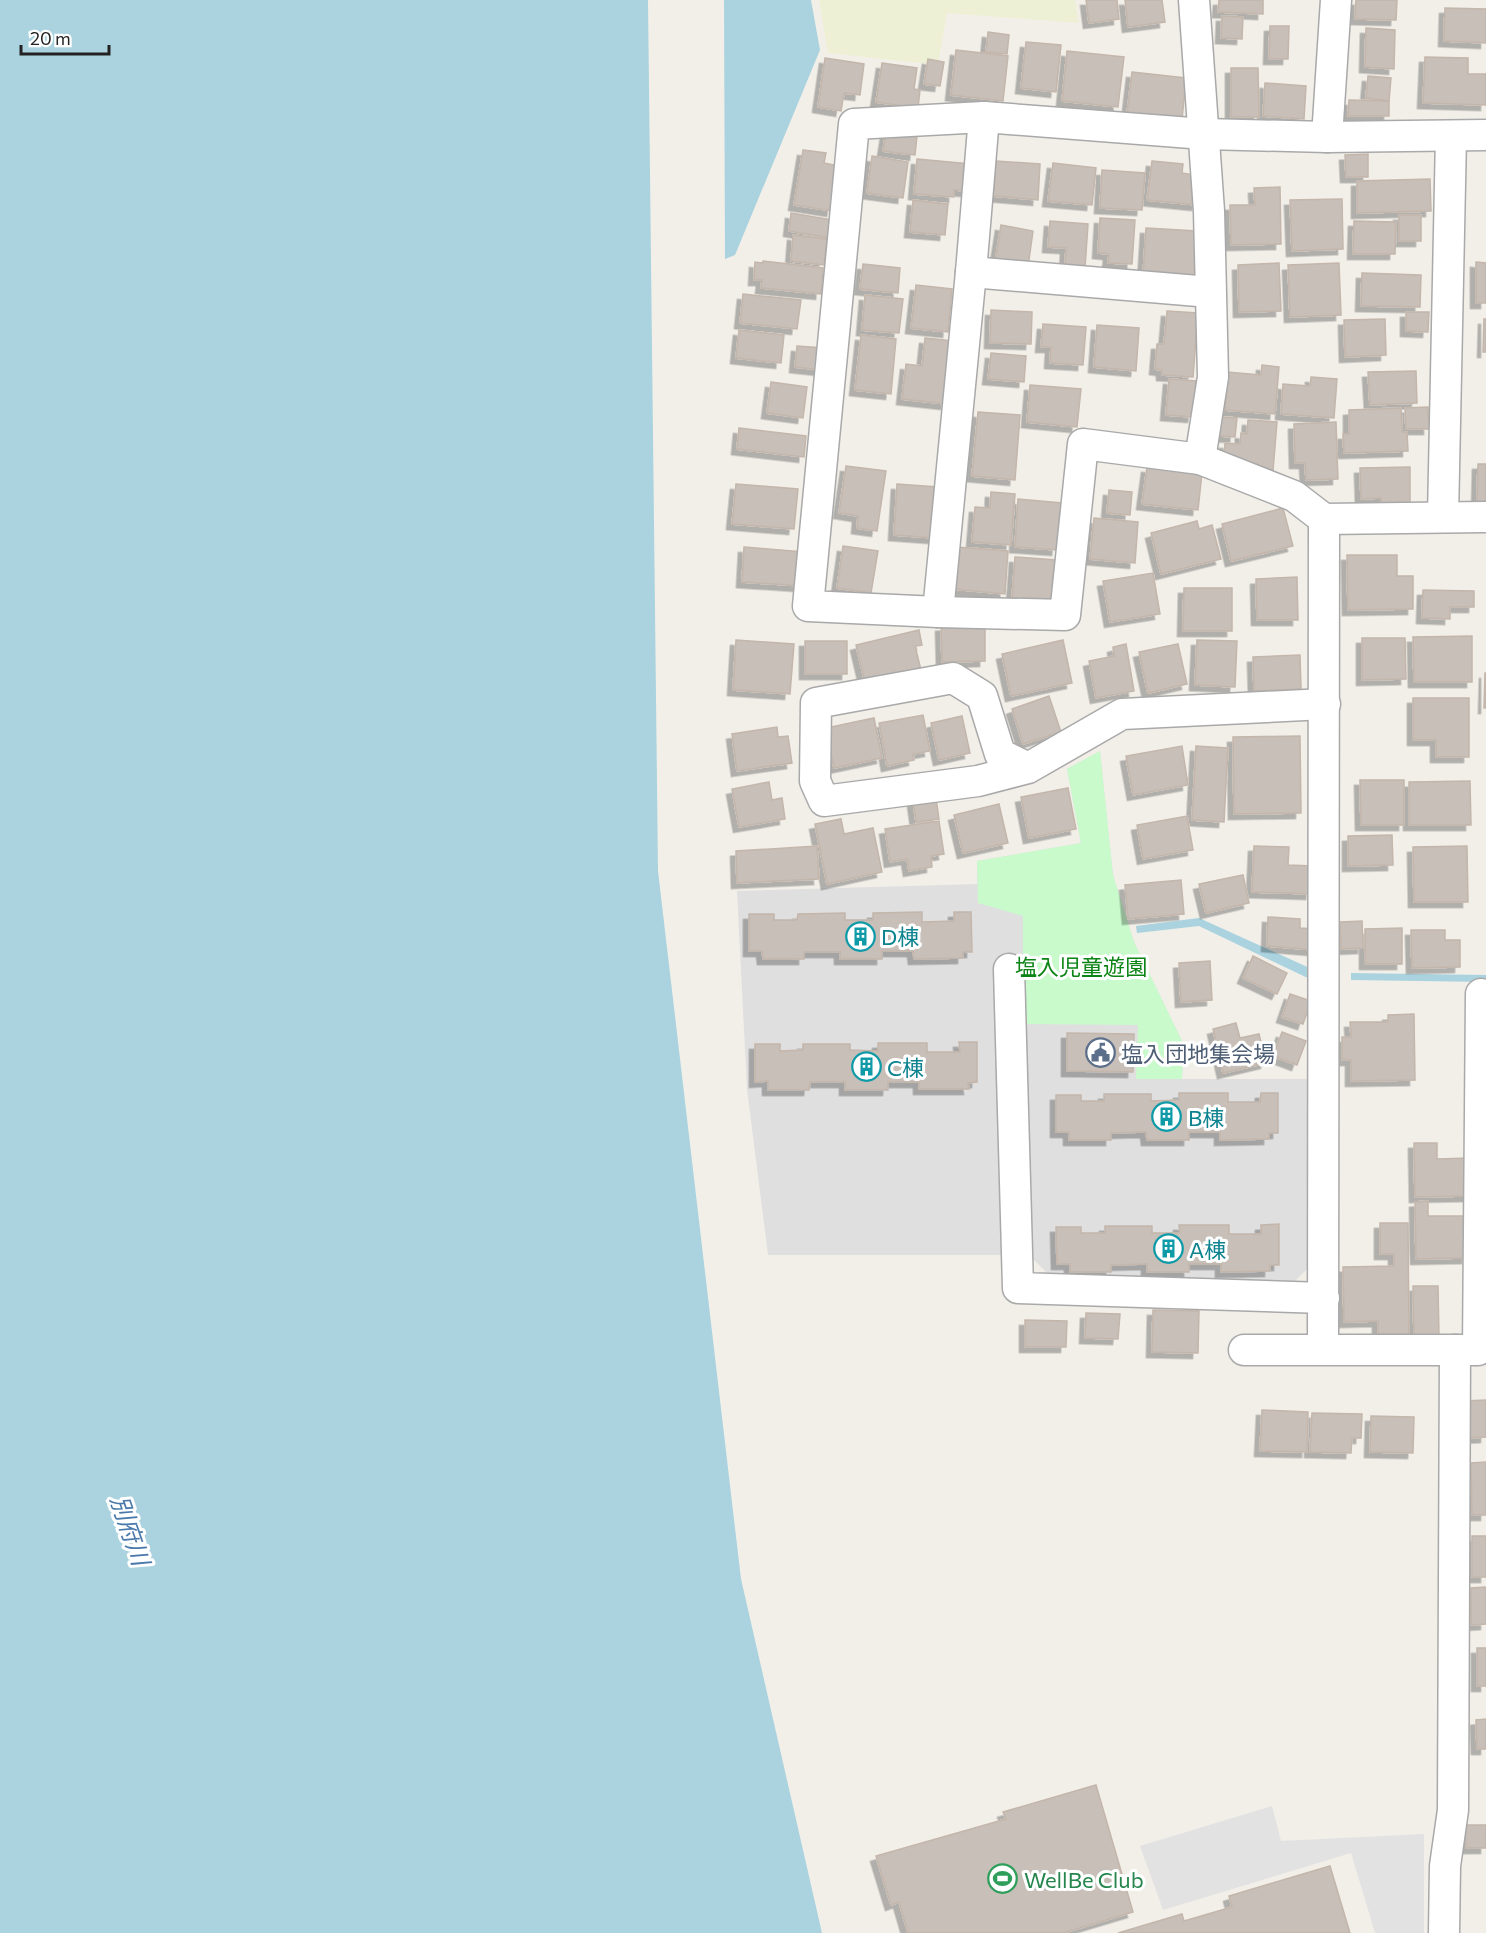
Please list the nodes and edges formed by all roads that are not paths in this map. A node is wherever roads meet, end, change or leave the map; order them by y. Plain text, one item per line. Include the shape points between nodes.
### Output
1 (1194, 0) edge
2 (1335, 0) edge
3 (984, 117) junction
4 (1204, 134) junction
5 (1486, 135) edge
6 (1451, 136) junction
7 (1327, 137) junction
8 (971, 272) junction
9 (1210, 292) junction
10 (1200, 459) junction
11 (1443, 517) junction
12 (1486, 518) edge
13 (1324, 519) junction
14 (938, 612) junction
15 (1325, 704) junction
16 (1028, 768) junction
17 (1009, 969) dead end
18 (1481, 994) dead end
19 (1324, 1298) junction
20 (1323, 1349) junction
21 (1244, 1350) dead end
22 (1473, 1350) edge
23 (1444, 1933) edge

1 - 4 street
2 - 7 street
3 - 4 street
3 - 8 street
3 - 14 street via 854,124 808,606
4 - 7 street
4 - 9 street
5 - 6 street
6 - 7 street
6 - 11 street
8 - 9 street
8 - 14 street
9 - 10 street via 1213,377
10 - 13 street via 1294,496
10 - 14 street via 1083,444 1065,615
11 - 12 street
11 - 13 street
13 - 15 street
15 - 16 street via 1122,714
15 - 19 street
16 - 16 street via 978,781 824,801 815,781 816,703 953,678 982,696 1000,754
17 - 19 street via 1018,1288
18 - 22 street
19 - 20 street
20 - 21 street
20 - 22 street
22 - 23 street

